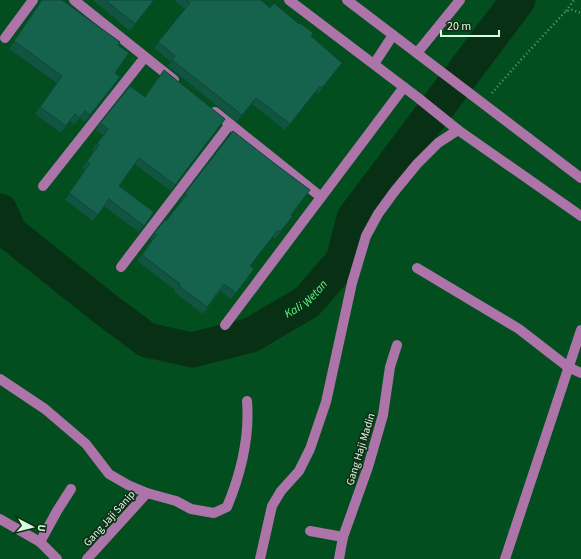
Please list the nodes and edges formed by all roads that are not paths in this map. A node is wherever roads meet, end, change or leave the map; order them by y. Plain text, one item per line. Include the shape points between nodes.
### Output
1 (33, 0) edge
2 (74, 0) edge
3 (289, 0) edge
4 (347, 0) edge
5 (460, 0) edge
6 (393, 35) junction
7 (5, 38) dead end
8 (418, 53) junction
9 (145, 57) junction
10 (374, 64) junction
11 (182, 86) edge
12 (404, 87) junction
13 (206, 105) edge
14 (230, 124) junction
15 (458, 130) junction
16 (581, 178) edge
17 (43, 186) dead end
18 (321, 196) junction
19 (581, 216) edge
20 (121, 267) dead end
21 (417, 268) dead end
22 (225, 325) dead end
23 (581, 330) edge
24 (397, 345) dead end
25 (568, 367) junction
26 (581, 372) edge
27 (0, 379) edge
28 (247, 401) dead end
29 (71, 489) dead end
30 (148, 493) junction
31 (1, 522) edge
32 (310, 531) dead end
33 (344, 537) junction
34 (40, 542) junction
35 (57, 559) edge
36 (88, 559) edge
37 (260, 559) edge
38 (339, 559) edge
39 (505, 559) edge

1 - 7 street
2 - 9 street
3 - 10 street
4 - 6 street
5 - 8 street
6 - 8 street
6 - 10 street
8 - 16 street
9 - 11 street
9 - 17 street
10 - 12 street
12 - 15 street
12 - 18 street
13 - 14 street
14 - 18 street
14 - 20 street
15 - 19 street
15 - 37 street via 438,143 417,164 378,214 366,236 352,283 326,402 310,449 299,471 281,491 272,506
18 - 22 street
21 - 25 street via 519,329
23 - 25 street
24 - 33 street, Gang Haji Madin via 390,367 383,415
25 - 26 street
25 - 39 street
27 - 30 street via 45,409 86,444 109,474
28 - 30 street via 244,456 227,507 214,513 191,509 176,501
29 - 34 street
30 - 36 street, Gang Jaji Sanip
31 - 34 street
32 - 33 street
33 - 38 street, Gang Haji Madin
34 - 35 street

